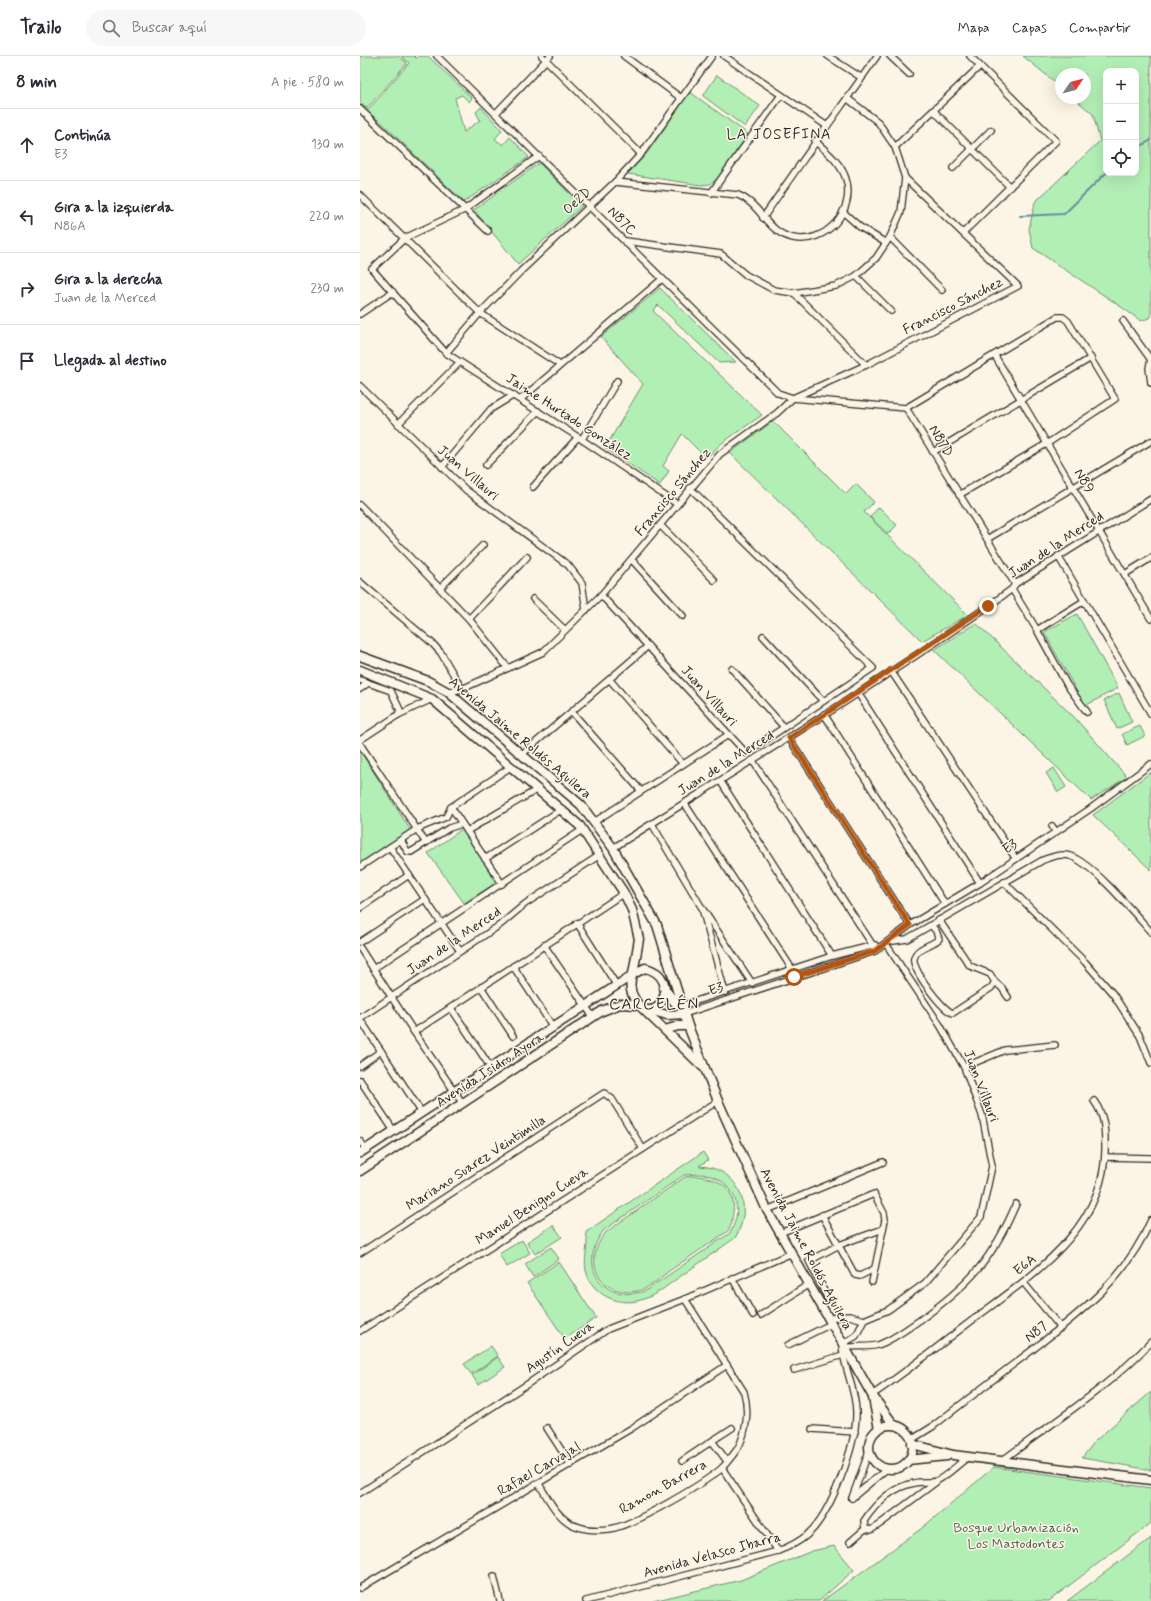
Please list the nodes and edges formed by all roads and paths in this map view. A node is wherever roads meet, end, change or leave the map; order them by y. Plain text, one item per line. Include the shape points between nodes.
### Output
1 (438, 56) edge
2 (542, 56) edge
3 (624, 56) edge
4 (712, 56) edge
5 (724, 56) edge
6 (828, 56) edge
7 (877, 56) edge
8 (890, 56) edge
9 (970, 56) edge
10 (549, 58) edge
11 (980, 66) junction
12 (909, 74) dead end
13 (862, 78) junction
14 (781, 94) junction
15 (681, 98) junction
16 (848, 99) junction
17 (360, 109) edge
18 (934, 111) junction
19 (496, 113) junction
20 (827, 126) junction
21 (991, 130) dead end
22 (815, 141) junction
23 (895, 147) junction
24 (972, 150) junction
25 (641, 154) junction
26 (539, 156) junction
27 (954, 168) dead end
28 (905, 178) junction
29 (615, 182) junction
30 (1010, 187) junction
31 (712, 193) junction
32 (360, 195) edge
33 (590, 205) junction
34 (464, 210) junction
35 (843, 212) junction
36 (763, 218) junction
37 (488, 231) dead end
38 (963, 233) junction
39 (405, 238) junction
40 (888, 240) junction
41 (626, 241) junction
42 (856, 276) junction
43 (662, 278) junction
44 (942, 290) dead end
45 (392, 292) junction
46 (794, 293) junction
47 (891, 311) dead end
48 (480, 313) junction
49 (360, 314) edge
50 (1123, 321) dead end
51 (446, 353) junction
52 (995, 356) junction
53 (1092, 358) junction
54 (1151, 360) edge
55 (460, 362) junction
56 (560, 365) junction
57 (866, 365) junction
58 (617, 381) dead end
59 (1151, 383) edge
60 (360, 386) edge
61 (514, 395) junction
62 (793, 398) junction
63 (521, 399) junction
64 (1021, 400) junction
65 (906, 408) junction
66 (538, 411) junction
67 (398, 424) junction
68 (580, 438) junction
69 (1151, 441) edge
70 (1048, 443) junction
71 (933, 452) junction
72 (486, 465) dead end
73 (442, 466) junction
74 (533, 487) dead end
75 (690, 488) junction
76 (1074, 488) junction
77 (959, 495) junction
78 (1151, 499) edge
79 (677, 504) junction
80 (360, 505) edge
81 (660, 525) junction
82 (1100, 530) junction
83 (987, 539) junction
84 (483, 545) dead end
85 (1058, 556) junction
86 (527, 557) dead end
87 (1151, 558) edge
88 (632, 560) junction
89 (1125, 574) junction
90 (714, 580) dead end
91 (360, 582) edge
92 (1013, 586) junction
93 (440, 588) junction
94 (601, 595) junction
95 (533, 599) dead end
96 (1084, 601) junction
97 (586, 610) junction
98 (683, 616) dead end
99 (1151, 618) edge
100 (469, 619) junction
101 (565, 630) junction
102 (1038, 630) junction
103 (763, 636) dead end
104 (648, 646) junction
105 (360, 656) edge
106 (508, 668) junction
107 (732, 669) dead end
108 (360, 670) edge
109 (891, 671) junction
110 (360, 680) edge
111 (610, 680) junction
112 (368, 683) junction
113 (360, 689) edge
114 (462, 689) junction
115 (448, 692) junction
116 (858, 693) junction
117 (432, 699) junction
118 (823, 701) junction
119 (572, 712) junction
120 (1087, 712) dead end
121 (824, 714) junction
122 (1151, 714) edge
123 (398, 715) junction
124 (784, 727) junction
125 (728, 735) junction
126 (789, 738) junction
127 (360, 740) edge
128 (360, 744) edge
129 (521, 755) junction
130 (753, 761) junction
131 (682, 764) junction
132 (1151, 764) edge
133 (512, 766) junction
134 (721, 782) junction
135 (538, 789) junction
136 (641, 791) junction
137 (685, 804) junction
138 (451, 807) junction
139 (562, 809) junction
140 (448, 815) junction
141 (594, 822) junction
142 (462, 824) junction
143 (652, 824) junction
144 (1052, 826) dead end
145 (449, 828) junction
146 (418, 829) junction
147 (582, 830) junction
148 (467, 831) junction
149 (1056, 832) junction
150 (401, 840) junction
151 (426, 843) junction
152 (390, 848) junction
153 (613, 848) junction
154 (600, 855) junction
155 (485, 859) junction
156 (1016, 859) junction
157 (360, 867) edge
158 (409, 875) junction
159 (1004, 882) junction
160 (980, 883) junction
161 (502, 884) junction
162 (624, 893) junction
163 (425, 899) junction
164 (945, 904) junction
165 (360, 908) edge
166 (702, 908) junction
167 (939, 920) junction
168 (440, 923) junction
169 (577, 923) junction
170 (910, 925) junction
171 (931, 925) junction
172 (1151, 932) edge
173 (360, 942) edge
174 (872, 944) junction
175 (886, 944) junction
176 (544, 945) junction
177 (360, 948) edge
178 (460, 951) junction
179 (832, 956) junction
180 (513, 966) junction
181 (373, 969) junction
182 (792, 969) junction
183 (632, 975) junction
184 (995, 982) junction
185 (752, 983) junction
186 (617, 986) junction
187 (481, 987) junction
188 (664, 988) junction
189 (725, 992) junction
190 (391, 997) junction
191 (1008, 997) dead end
192 (585, 1006) junction
193 (451, 1008) junction
194 (643, 1008) junction
195 (682, 1010) junction
196 (593, 1017) junction
197 (360, 1018) edge
198 (688, 1026) junction
199 (553, 1027) junction
200 (665, 1030) junction
201 (414, 1032) junction
202 (513, 1036) dead end
203 (1055, 1045) dead end
204 (381, 1051) junction
205 (1151, 1063) edge
206 (360, 1066) edge
207 (964, 1067) junction
208 (491, 1068) junction
209 (704, 1068) junction
210 (360, 1080) edge
211 (455, 1092) junction
212 (718, 1101) junction
213 (1094, 1101) dead end
214 (463, 1104) junction
215 (422, 1113) junction
216 (394, 1131) junction
217 (360, 1140) edge
218 (643, 1149) junction
219 (363, 1151) edge
220 (1105, 1157) junction
221 (1151, 1158) edge
222 (373, 1162) junction
223 (883, 1162) dead end
224 (360, 1171) edge
225 (1016, 1204) dead end
226 (767, 1210) junction
227 (822, 1215) junction
228 (1151, 1220) edge
229 (883, 1229) junction
230 (780, 1233) junction
231 (839, 1245) junction
232 (360, 1253) edge
233 (792, 1253) junction
234 (874, 1269) junction
235 (732, 1278) junction
236 (872, 1282) dead end
237 (1023, 1282) junction
238 (809, 1284) junction
239 (685, 1299) junction
240 (828, 1299) dead end
241 (753, 1315) dead end
242 (761, 1315) dead end
243 (864, 1320) junction
244 (830, 1321) junction
245 (1061, 1328) junction
246 (360, 1331) edge
247 (1151, 1342) edge
248 (788, 1345) dead end
249 (844, 1349) junction
250 (727, 1365) junction
251 (794, 1370) dead end
252 (872, 1395) junction
253 (894, 1425) junction
254 (547, 1428) dead end
255 (732, 1428) dead end
256 (812, 1429) dead end
257 (879, 1429) junction
258 (855, 1432) junction
259 (712, 1441) junction
260 (912, 1442) junction
261 (869, 1451) junction
262 (952, 1455) junction
263 (968, 1457) junction
264 (908, 1460) junction
265 (1003, 1460) junction
266 (682, 1461) dead end
267 (728, 1461) junction
268 (571, 1465) junction
269 (722, 1468) junction
270 (888, 1468) junction
271 (1151, 1480) edge
272 (936, 1481) junction
273 (539, 1484) junction
274 (360, 1493) edge
275 (865, 1529) junction
276 (850, 1542) dead end
277 (778, 1551) junction
278 (494, 1576) dead end
279 (360, 1588) edge
280 (500, 1601) edge
281 (586, 1601) edge

1 - 19 street, N87C
2 - 10 street
3 - 15 street
4 - 15 street, Oe2D
5 - 14 street
6 - 13 street
7 - 13 street
8 - 12 street
9 - 11 street
10 - 19 street
10 - 25 street
11 - 18 street
11 - 30 street via 1056,141
13 - 16 street
14 - 20 street
14 - 31 street
15 - 25 street, Oe2D
16 - 20 street
16 - 23 street via 878,122
17 - 34 street
18 - 23 street
18 - 24 street
19 - 26 street, N87C
20 - 22 street
21 - 24 street
22 - 35 street via 834,157 846,179 848,199
22 - 36 street
23 - 28 street
24 - 27 street
24 - 30 street
25 - 29 street, Oe2D
26 - 33 street, N87C
26 - 34 street
28 - 38 street
28 - 40 street via 901,212
29 - 31 street
29 - 33 street, Oe2D
30 - 38 street
31 - 36 street via 743,197
32 - 39 street
33 - 41 street, N87C
33 - 48 street, Oe2D
34 - 37 street
34 - 39 street
35 - 36 street via 832,228 812,238 792,238 775,230
35 - 40 street via 860,227
38 - 57 street, Francisco Sánchez via 1018,286
39 - 45 street via 372,269
39 - 48 street
40 - 42 street via 876,258
40 - 44 street
41 - 43 street, N87C
41 - 46 street via 721,254 746,275 774,290
42 - 46 street via 836,286
42 - 47 street
43 - 56 street
43 - 62 street, N87C via 778,393
45 - 49 street
45 - 51 street
46 - 57 street
48 - 51 street, Oe2D
48 - 56 street
50 - 54 street
51 - 55 street, Jaime Hurtado González
52 - 53 street via 1057,317 1063,317
52 - 64 street, N89
52 - 65 street
53 - 64 street
53 - 70 street via 1115,400
54 - 59 street
55 - 61 street, Jaime Hurtado González
55 - 67 street
56 - 63 street
57 - 62 street, Francisco Sánchez
58 - 68 street
60 - 67 street, Juan Villauri
61 - 63 street, Jaime Hurtado González
61 - 73 street via 490,409
62 - 65 street
62 - 75 street, Francisco Sánchez via 777,413 720,454
63 - 66 street, Jaime Hurtado González
64 - 70 street, N89
64 - 71 street
65 - 71 street, N87D
66 - 68 street, Jaime Hurtado González
66 - 72 street
67 - 73 street, Juan Villauri
68 - 74 street
68 - 79 street, Jaime Hurtado González
69 - 76 street
70 - 76 street, N89
70 - 77 street
71 - 77 street, N87D
73 - 97 street, Juan Villauri via 466,490 568,565 582,583
75 - 79 street, Francisco Sánchez
75 - 118 street, Juan Villauri via 873,668
76 - 82 street, N89
76 - 83 street
77 - 83 street, N87D
78 - 82 street, Juan de la Merced
79 - 81 street, Francisco Sánchez
80 - 93 street
81 - 88 street, Francisco Sánchez
81 - 90 street
82 - 85 street, Juan de la Merced
82 - 89 street, N89
83 - 92 street, N87D
84 - 93 street
85 - 92 street, Juan de la Merced
85 - 96 street
86 - 100 street
87 - 89 street
88 - 94 street, Francisco Sánchez
88 - 98 street
89 - 99 street, N89
91 - 114 street via 432,643 441,653
92 - 102 street
92 - 109 street, Juan de la Merced via 980,612
93 - 100 street
94 - 97 street, Francisco Sánchez
94 - 104 street, Juan Villauri
95 - 101 street
96 - 102 street
96 - 122 street
97 - 101 street, Francisco Sánchez
100 - 106 street
101 - 106 street, Francisco Sánchez via 543,652
102 - 120 street via 1067,684
103 - 118 street
104 - 111 street
104 - 125 street, Juan Villauri
105 - 115 street, Avenida Jaime Roldós Aguilera via 428,681
106 - 114 street, Francisco Sánchez
107 - 124 street
108 - 117 street, Avenida Jaime Roldós Aguilera
109 - 116 street, Juan de la Merced
109 - 156 street
110 - 112 street
111 - 119 street
111 - 131 street
112 - 113 street
112 - 123 street via 391,691 400,710
114 - 115 street, Francisco Sánchez
115 - 129 street, Avenida Jaime Roldós Aguilera
116 - 121 street, Juan de la Merced
116 - 160 street
117 - 123 street
117 - 133 street, Avenida Jaime Roldós Aguilera
118 - 124 street, Juan Villauri
119 - 129 street
119 - 136 street
121 - 126 street, Juan de la Merced
121 - 164 street
123 - 127 street
124 - 125 street, Juan Villauri via 746,753
125 - 131 street
126 - 130 street, Juan de la Merced
126 - 170 street
128 - 146 street
129 - 141 street, Avenida Jaime Roldós Aguilera via 581,805
130 - 134 street, Juan de la Merced
130 - 174 street
131 - 136 street
132 - 149 street, E3
133 - 135 street, Avenida Jaime Roldós Aguilera
133 - 138 street
134 - 137 street, Juan de la Merced
134 - 179 street
135 - 139 street, Avenida Jaime Roldós Aguilera
135 - 148 street
136 - 141 street
137 - 143 street, Juan de la Merced
137 - 182 street
138 - 140 street
138 - 142 street
139 - 147 street, Avenida Jaime Roldós Aguilera
139 - 155 street
140 - 145 street
140 - 146 street
141 - 153 street, Avenida Jaime Roldós Aguilera
142 - 145 street
142 - 148 street
143 - 153 street, Juan de la Merced
143 - 166 street
144 - 149 street
145 - 151 street
146 - 150 street
146 - 151 street
147 - 154 street, Avenida Jaime Roldós Aguilera
147 - 161 street
148 - 155 street
149 - 156 street, E3
150 - 151 street via 409,852
150 - 152 street
152 - 157 street
152 - 158 street
153 - 195 street, Avenida Jaime Roldós Aguilera via 657,925
154 - 162 street, Avenida Jaime Roldós Aguilera
154 - 178 street, Juan de la Merced via 525,904 510,918
155 - 161 street
156 - 160 street, E3
158 - 163 street
158 - 165 street
159 - 167 street
159 - 172 street via 1043,860 1057,855 1069,855 1092,869
159 - 205 street via 1085,962 1113,994 1140,1036
160 - 164 street, E3
161 - 168 street
162 - 169 street
162 - 183 street, Avenida Jaime Roldós Aguilera via 632,910 639,938
163 - 168 street
163 - 173 street
164 - 170 street, E3
166 - 185 street
166 - 189 street
167 - 171 street
167 - 184 street via 970,966 990,974
168 - 178 street
168 - 181 street
169 - 176 street
169 - 186 street
170 - 175 street, E3
171 - 175 street via 907,939
171 - 184 street via 939,939 919,951 914,959 914,965 949,1012 958,1010 991,988
174 - 175 street, E3
174 - 179 street, E3
175 - 195 street, E3 via 875,951
175 - 207 street, Juan Villauri via 940,1024
176 - 180 street
176 - 192 street
177 - 181 street
178 - 190 street, Juan de la Merced
179 - 182 street, E3
180 - 187 street
180 - 199 street
181 - 190 street
182 - 185 street, E3
183 - 186 street, Avenida Isidro Ayora
183 - 188 street via 639,969 650,969 658,976
183 - 194 street via 631,990
184 - 191 street
185 - 189 street, E3
186 - 192 street, Avenida Isidro Ayora
187 - 193 street
187 - 202 street
188 - 194 street via 665,996 662,1003 656,1008
188 - 195 street
189 - 195 street, E3
190 - 197 street, Juan de la Merced
190 - 201 street
192 - 196 street
192 - 199 street, Avenida Isidro Ayora
193 - 201 street
193 - 208 street
194 - 195 street, E3 via 667,1015
194 - 196 street, Avenida Isidro Ayora via 620,1004
194 - 200 street
195 - 198 street, Avenida Jaime Roldós Aguilera
196 - 214 street, Avenida Isidro Ayora
197 - 204 street
198 - 200 street
198 - 209 street, Avenida Jaime Roldós Aguilera
199 - 208 street, Avenida Isidro Ayora
200 - 209 street
201 - 211 street
203 - 207 street via 1005,1050
204 - 206 street
204 - 215 street
207 - 243 street, Juan Villauri via 982,1115 992,1166 981,1217 925,1284 888,1310
208 - 211 street, Avenida Isidro Ayora
209 - 212 street, Avenida Jaime Roldós Aguilera
210 - 216 street
211 - 214 street
211 - 215 street, Avenida Isidro Ayora
212 - 218 street, Manuel Benigno Cueva
212 - 226 street, Avenida Jaime Roldós Aguilera
213 - 220 street, E6A via 1101,1111
214 - 222 street, Avenida Isidro Ayora
215 - 216 street, Avenida Isidro Ayora
216 - 219 street, Avenida Isidro Ayora
217 - 219 street
218 - 232 street, Mariano Suarez Veintimilla via 612,1099 604,1093
218 - 246 street, Manuel Benigno Cueva
219 - 222 street
220 - 221 street
220 - 237 street, E6A via 1099,1191 1079,1228 1054,1256
222 - 224 street, Avenida Isidro Ayora
223 - 226 street
225 - 249 street via 995,1248 960,1290 908,1328 880,1344
226 - 230 street, Avenida Jaime Roldós Aguilera
227 - 229 street via 874,1194 885,1216
227 - 230 street
227 - 231 street
228 - 245 street, N87 via 1142,1242 1118,1277
229 - 231 street
229 - 234 street
230 - 233 street, Avenida Jaime Roldós Aguilera
231 - 234 street via 855,1275 860,1276
231 - 240 street via 809,1261
233 - 235 street, Agustín Cueva
233 - 238 street, Avenida Jaime Roldós Aguilera
234 - 236 street
235 - 239 street, Agustín Cueva
235 - 241 street
237 - 245 street
237 - 252 street, E6A
238 - 242 street
238 - 244 street, Avenida Jaime Roldós Aguilera
239 - 250 street, Ramon Barrera
239 - 274 street, Agustín Cueva via 608,1328 529,1383
243 - 244 street via 850,1316 835,1317
243 - 249 street via 856,1336
244 - 248 street
244 - 249 street, Avenida Jaime Roldós Aguilera
245 - 260 street, N87
247 - 265 street via 1136,1359 1100,1388
249 - 251 street
249 - 252 street, Avenida Jaime Roldós Aguilera
249 - 258 street, Avenida Velasco Ibarra via 856,1410
250 - 267 street, Ramon Barrera via 744,1392 748,1414 741,1440
250 - 268 street, Rafael Carvajal
252 - 253 street, Avenida Jaime Roldós Aguilera
252 - 257 street, Avenida Jaime Roldós Aguilera
253 - 257 street
253 - 260 street via 904,1430
254 - 268 street
255 - 259 street
256 - 258 street
257 - 261 street via 870,1441
258 - 277 street, Avenida Velasco Ibarra via 838,1485 818,1520 808,1534 793,1545
259 - 266 street
259 - 267 street
260 - 262 street
260 - 264 street
261 - 270 street via 878,1464
261 - 270 street via 852,1498
262 - 263 street
262 - 264 street
263 - 265 street
263 - 272 street
264 - 270 street via 899,1467
265 - 271 street
267 - 269 street, Ramon Barrera
268 - 273 street, Rafael Carvajal
269 - 273 street, Ramon Barrera via 671,1500 610,1529 579,1527 566,1521
269 - 277 street
272 - 275 street via 880,1524 871,1530
272 - 275 street via 909,1484 893,1491 867,1516 864,1521
273 - 279 street, Rafael Carvajal
275 - 276 street
277 - 281 street, Avenida Velasco Ibarra
278 - 280 street

